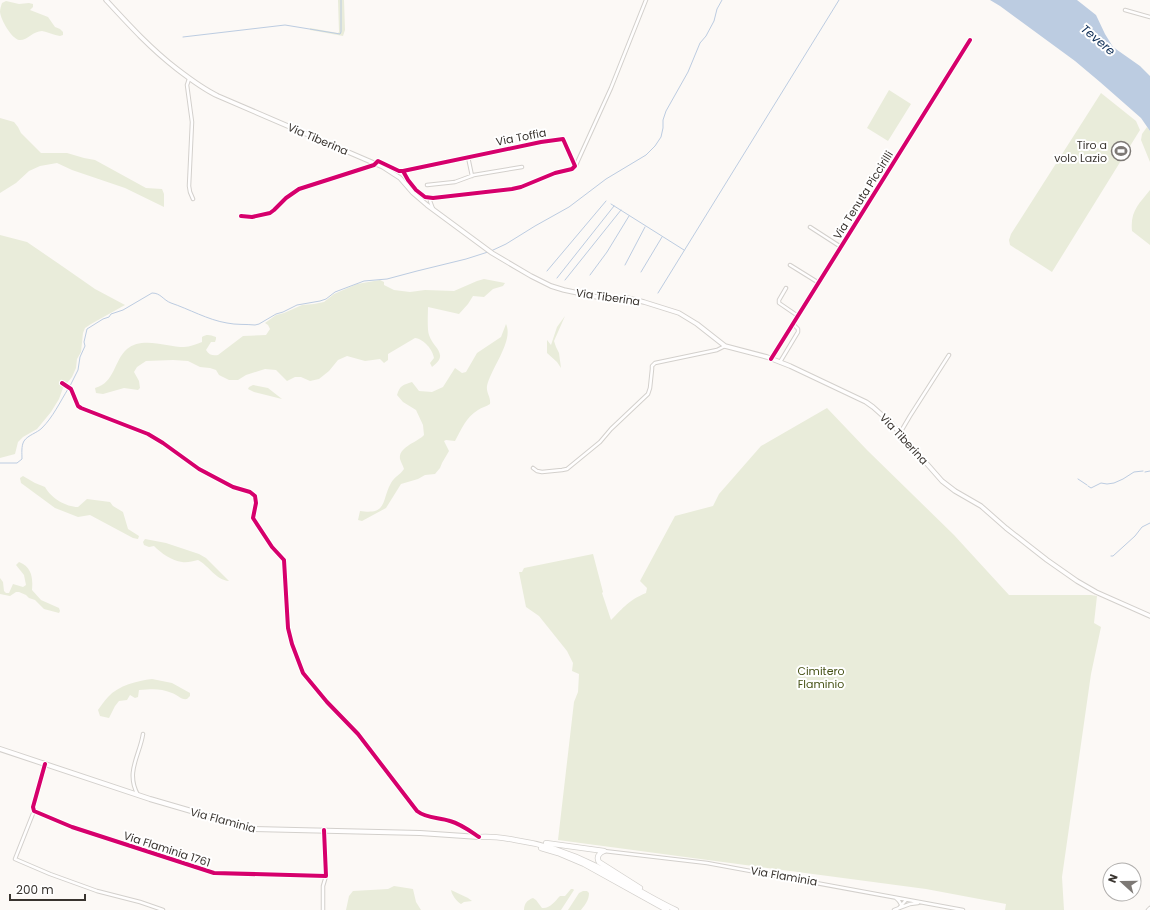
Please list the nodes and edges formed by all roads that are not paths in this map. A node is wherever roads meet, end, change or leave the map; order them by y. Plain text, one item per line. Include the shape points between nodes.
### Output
1 (106, 0) edge
2 (646, 0) edge
3 (1125, 10) dead end
4 (1150, 17) edge
5 (970, 40) dead end
6 (189, 79) junction
7 (468, 157) junction
8 (376, 164) junction
9 (574, 166) junction
10 (522, 167) dead end
11 (402, 171) junction
12 (472, 176) junction
13 (427, 185) dead end
14 (433, 198) junction
15 (193, 199) dead end
16 (429, 203) junction
17 (241, 216) dead end
18 (810, 227) dead end
19 (841, 246) junction
20 (790, 265) dead end
21 (819, 283) junction
22 (786, 288) dead end
23 (798, 316) junction
24 (793, 324) junction
25 (725, 346) junction
26 (949, 355) dead end
27 (771, 359) junction
28 (780, 362) junction
29 (64, 384) dead end
30 (900, 434) junction
31 (533, 468) dead end
32 (1150, 616) edge
33 (143, 734) dead end
34 (0, 749) edge
35 (45, 764) junction
36 (138, 795) junction
37 (34, 811) junction
38 (324, 830) junction
39 (479, 837) junction
40 (529, 842) junction
41 (604, 851) junction
42 (326, 876) junction
43 (894, 897) junction
44 (652, 898) junction
45 (908, 900) junction
46 (921, 902) junction
47 (903, 906) junction
48 (1150, 908) edge
49 (162, 910) edge
50 (323, 910) edge
51 (667, 910) edge
52 (676, 910) edge
53 (896, 910) edge
54 (963, 910) edge
55 (1148, 910) edge

1 - 6 main road, Via Tiberina via 138,36
2 - 9 street via 611,88
3 - 4 street
5 - 19 street, Via Tenuta Piccirilli
6 - 8 main road, Via Tiberina via 218,96
6 - 15 street via 187,85 192,122 189,186
7 - 9 street, Via Toffia via 563,139
7 - 11 street, Via Toffia
7 - 12 street
8 - 11 street via 379,161
8 - 16 main road, Via Tiberina via 400,178 413,193
8 - 17 street via 299,189 270,213 252,217
9 - 14 street via 572,169 521,187
10 - 12 street
11 - 14 street via 416,190 424,196
12 - 13 street via 456,182
14 - 16 street
16 - 25 main road, Via Tiberina via 433,209 492,253 551,286 608,298 627,298 679,313
18 - 19 street
19 - 21 street, Via Tenuta Piccirilli
20 - 21 street
21 - 23 street, Via Tenuta Piccirilli
22 - 23 street via 779,303
23 - 24 street, Via Tenuta Piccirilli
24 - 27 street, Via Tenuta Piccirilli
24 - 28 street via 798,332
25 - 27 main road, Via Tiberina
25 - 31 street via 655,363 652,366 648,394 596,446 564,470 542,472
26 - 30 street
27 - 28 main road, Via Tiberina
28 - 30 main road, Via Tiberina via 866,402 885,417
29 - 39 street via 71,389 78,406 148,434 199,469 255,496 253,518 284,560 288,628 303,673 326,702 358,734 417,811 428,817 455,823
30 - 32 main road, Via Tiberina via 942,481 981,506 1064,572 1090,589
33 - 36 street via 134,767 134,784
34 - 35 main road, Via Flaminia
35 - 36 main road, Via Flaminia
35 - 37 street
36 - 38 main road, Via Flaminia via 253,829
37 - 42 street, Via Flaminia 1761 via 72,827 214,873
37 - 49 street via 15,859 97,891
38 - 39 main road, Via Flaminia
38 - 42 street
39 - 40 highway, Via Flaminia
39 - 51 highway, Via Flaminia via 524,844 558,853 596,870
40 - 41 highway
40 - 44 highway, Via Flaminia via 576,856
41 - 43 street, Via Flaminia via 708,863
41 - 44 highway via 598,856 599,862
42 - 50 street via 323,886
43 - 45 street, Via Flaminia
43 - 47 street
44 - 52 highway, Via Flaminia
45 - 46 street, Via Flaminia
45 - 47 street
46 - 47 street
46 - 54 street, Via Flaminia
47 - 53 street
48 - 55 street

